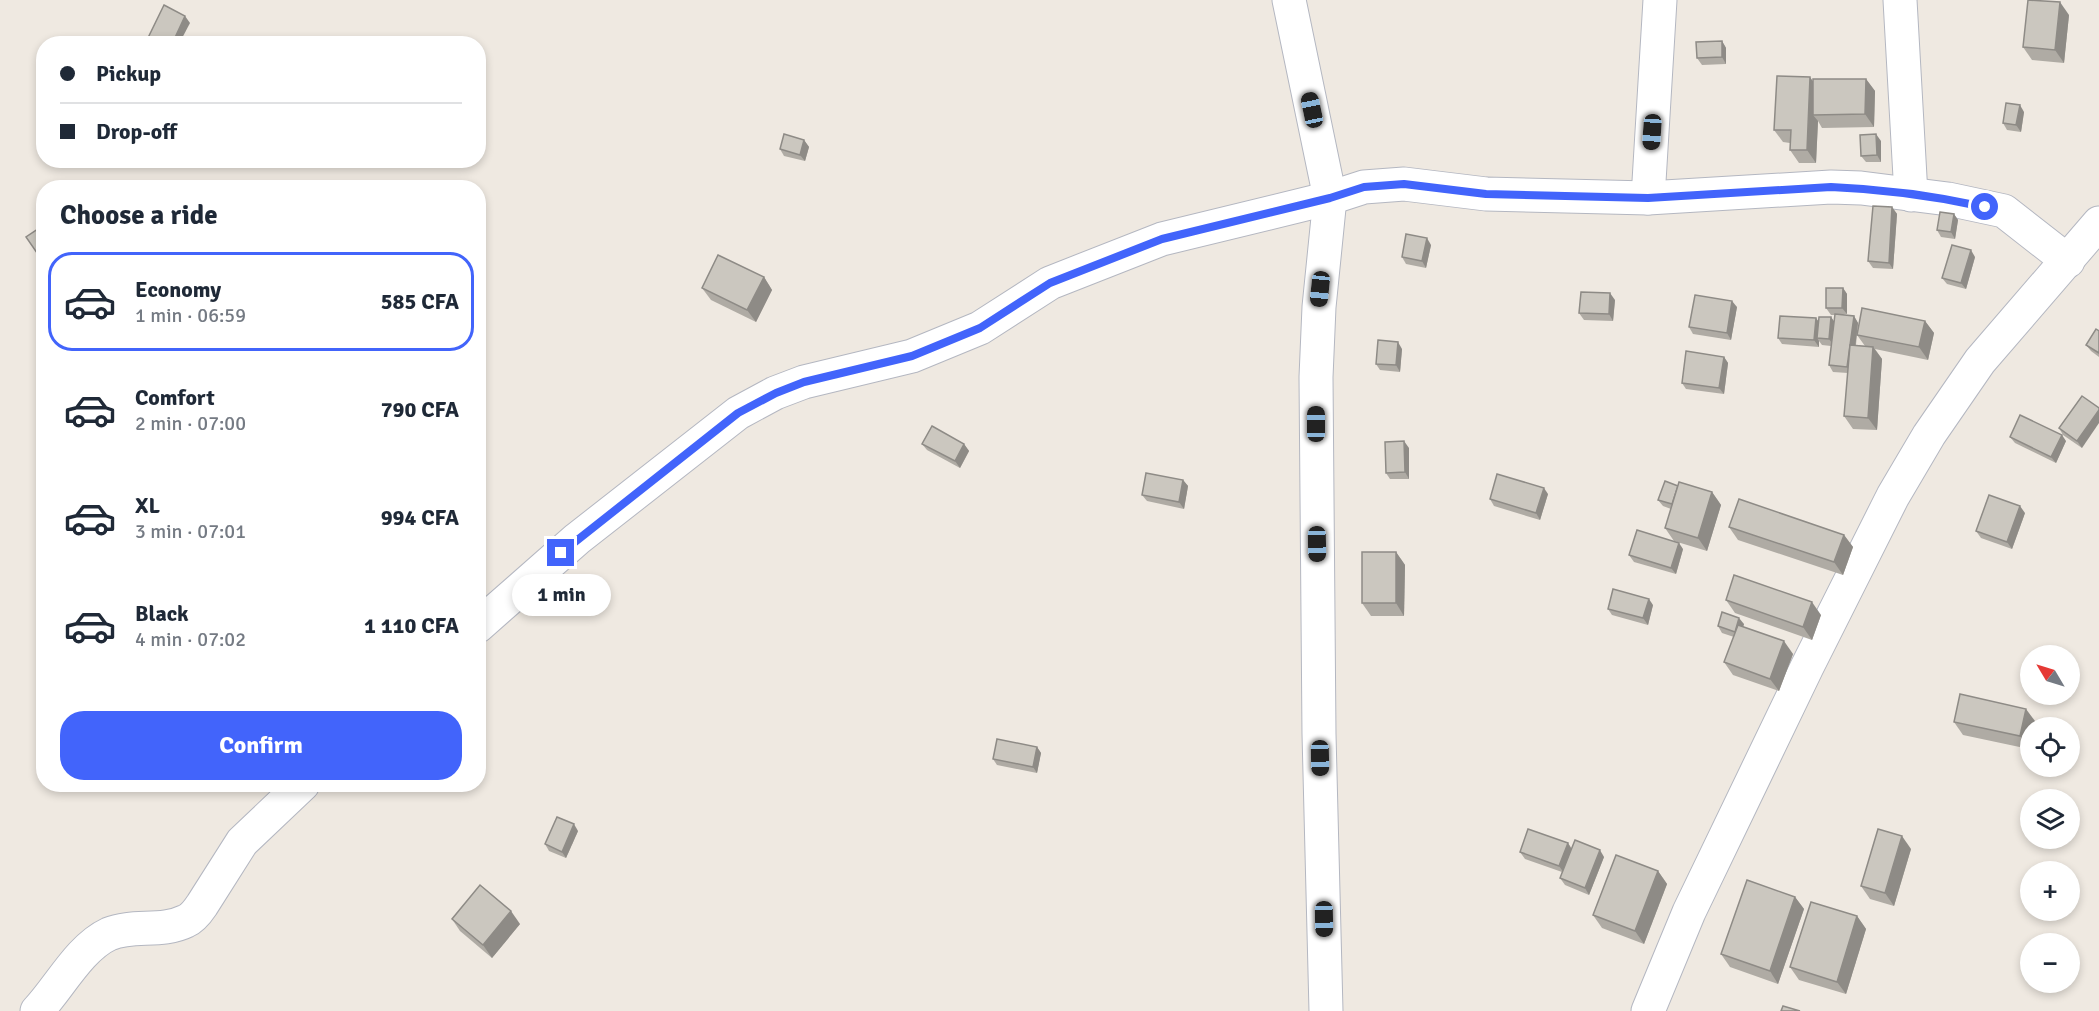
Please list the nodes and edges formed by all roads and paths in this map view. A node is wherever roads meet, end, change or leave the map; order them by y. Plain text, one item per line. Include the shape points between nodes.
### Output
1 (1289, 0) edge
2 (1660, 0) edge
3 (1900, 0) edge
4 (1911, 195) junction
5 (1330, 198) junction
6 (1648, 198) junction
7 (2099, 223) edge
8 (2068, 261) junction
9 (486, 619) edge
10 (295, 792) edge
11 (37, 1011) edge
12 (1326, 1011) edge
13 (1648, 1011) edge

1 - 5 street
2 - 6 street
3 - 4 street
4 - 6 street via 1831,187
4 - 8 street via 2004,211
5 - 6 street via 1364,187 1404,184 1486,194
5 - 9 street via 1162,239 1050,283 980,328 912,356 804,382 776,393 738,413 577,538
5 - 12 street via 1316,377
7 - 8 street
8 - 13 street via 1980,361 1893,496 1689,912
10 - 11 street via 242,842 195,914 186,921 108,935 81,957

